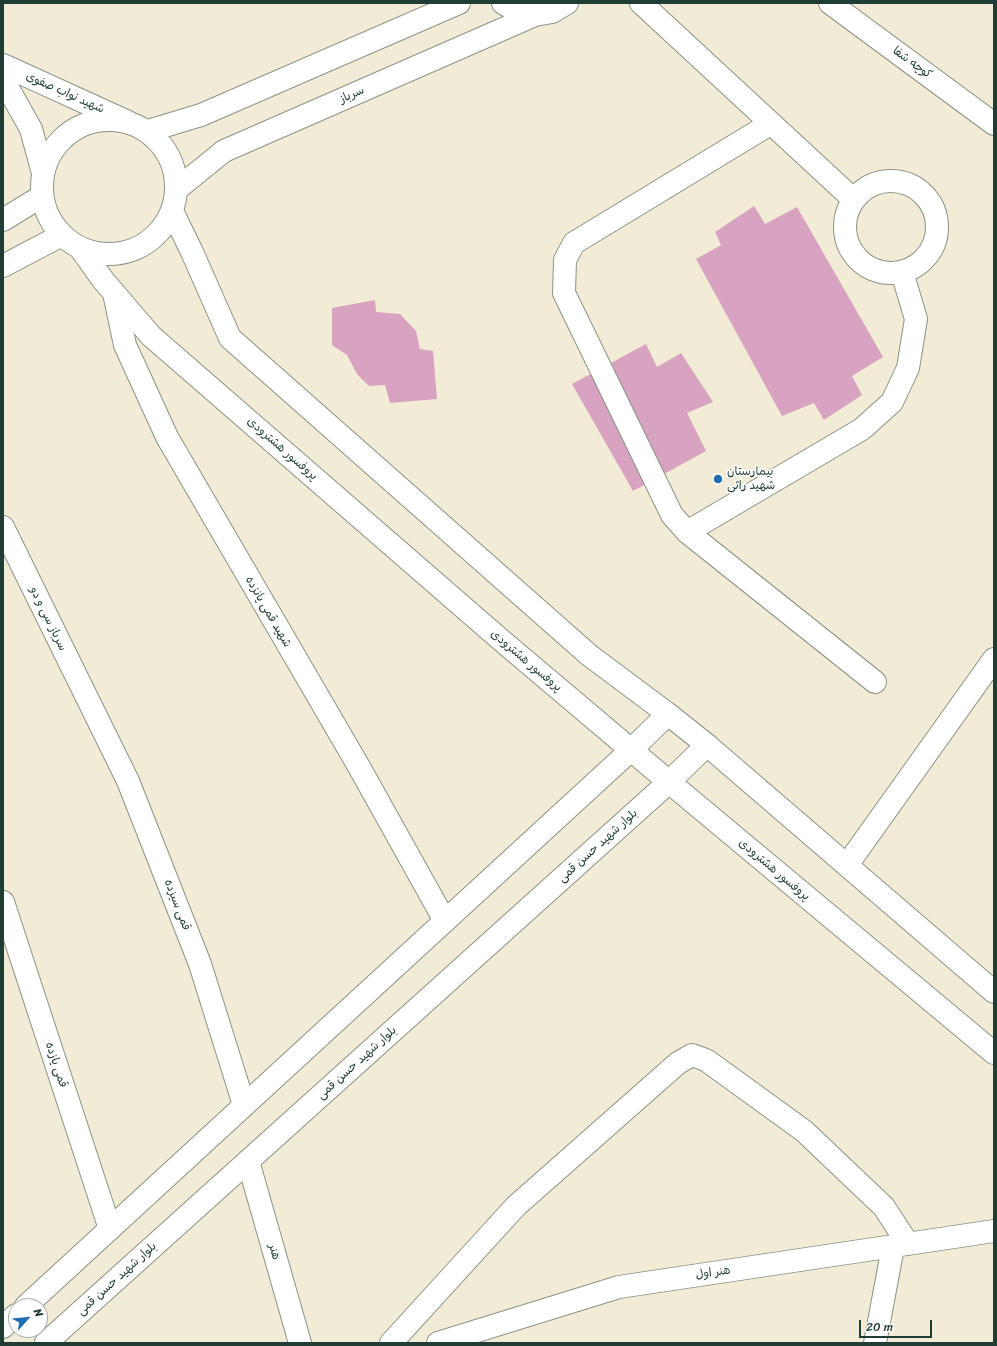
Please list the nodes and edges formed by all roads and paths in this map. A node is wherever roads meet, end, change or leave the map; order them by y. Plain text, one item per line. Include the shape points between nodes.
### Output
1 (459, 3) edge
2 (503, 3) edge
3 (567, 3) edge
4 (641, 3) edge
5 (830, 3) edge
6 (427, 10) edge
7 (535, 15) junction
8 (3, 65) edge
9 (3, 79) edge
10 (128, 122) junction
11 (770, 124) junction
12 (994, 124) edge
13 (148, 131) junction
14 (42, 173) junction
15 (177, 189) junction
16 (42, 196) junction
17 (854, 200) junction
18 (172, 211) junction
19 (3, 220) edge
20 (62, 235) junction
21 (80, 248) junction
22 (3, 266) edge
23 (902, 272) junction
24 (114, 292) junction
25 (3, 527) edge
26 (687, 532) junction
27 (990, 674) edge
28 (875, 682) dead end
29 (93, 711) joint
30 (668, 714) junction
31 (707, 745) junction
32 (631, 750) junction
33 (669, 782) junction
34 (847, 865) junction
35 (3, 902) edge
36 (445, 921) junction
37 (991, 983) edge
38 (994, 1052) edge
39 (244, 1105) junction
40 (248, 1161) junction
41 (110, 1229) junction
42 (994, 1232) edge
43 (900, 1246) junction
44 (35, 1298) edge
45 (46, 1343) edge
46 (300, 1343) edge
47 (391, 1343) edge
48 (438, 1343) edge
49 (875, 1343) edge

1 - 6 street
2 - 7 street via 519,13
3 - 7 street via 552,12
4 - 11 street
5 - 12 street, کوچه شفا
6 - 13 street via 201,115
7 - 15 street, سرباز via 224,152
8 - 10 street, شهید نواب صفوی
9 - 14 street, شهید نواب صفوی via 31,129
10 - 13 street
10 - 14 street via 105,119 84,124 65,135 50,152
11 - 17 street
11 - 26 street via 574,243 565,260 564,293 672,515
13 - 15 street via 164,147 174,167
14 - 16 street
15 - 18 street
16 - 19 street
16 - 20 street via 49,217
17 - 23 street via 847,213 845,226 847,240 853,253 874,270
17 - 23 street via 864,190 877,183 891,181 906,183 919,190 929,201 935,214 937,229 934,244 927,256 916,266
18 - 21 street via 161,231 144,245 124,253 102,254
18 - 30 street via 230,338 589,655
20 - 21 street
20 - 22 street
21 - 24 street, پروفسور هشترودی
23 - 26 street via 916,319 908,368 892,402 862,429
24 - 32 street, پروفسور هشترودی via 151,336
24 - 36 street, شهید قمی پانزده via 124,345 167,437 358,765
25 - 29 street, سرباز سی و دو
26 - 28 street
27 - 34 street
29 - 39 street, قمی سیزده via 128,781 197,957
30 - 31 street
30 - 32 street
31 - 33 street, بلوار شهید حسن قمی
31 - 34 street
32 - 33 street, پروفسور هشترودی
32 - 36 street
33 - 38 street, پروفسور هشترودی
33 - 40 street, بلوار شهید حسن قمی
34 - 37 street
35 - 41 street, قمی یازده
36 - 39 street
39 - 41 street
40 - 45 street, بلوار شهید حسن قمی
40 - 46 street, هنر
41 - 44 street
42 - 43 street, هنر اول
43 - 47 street via 884,1206 804,1130 706,1060 692,1055 678,1063 516,1206
43 - 48 street, هنر اول via 619,1288
43 - 49 street

